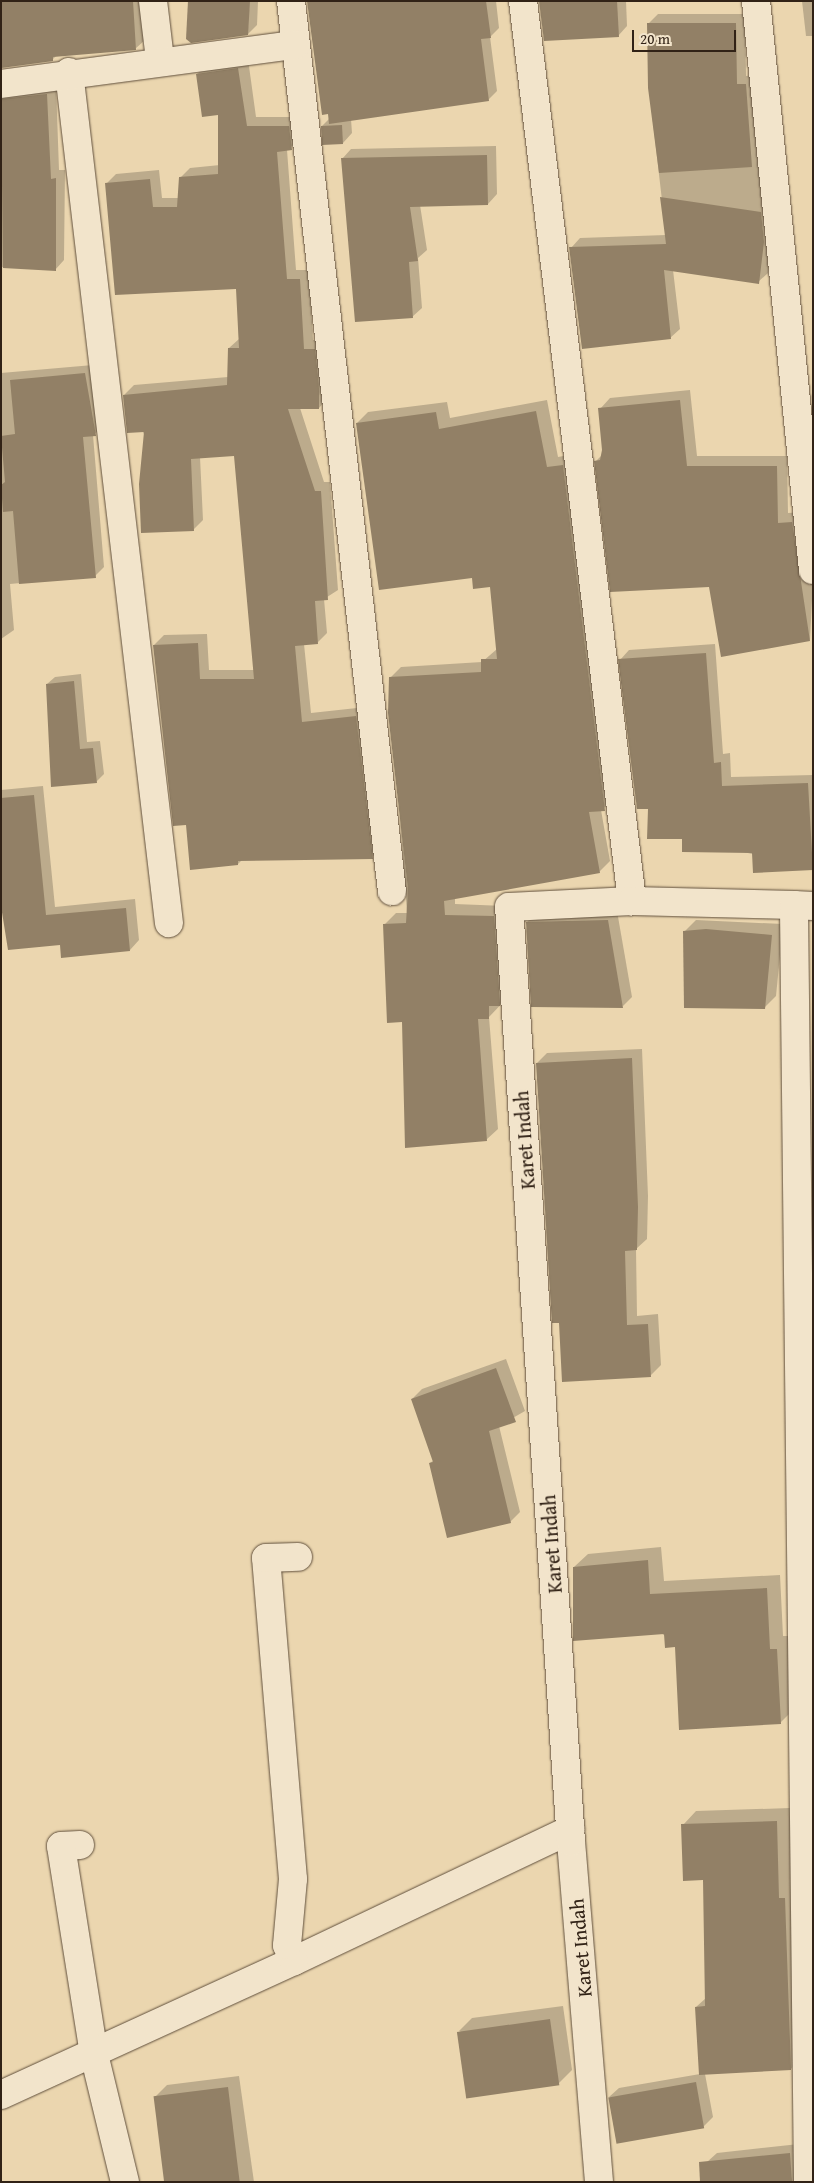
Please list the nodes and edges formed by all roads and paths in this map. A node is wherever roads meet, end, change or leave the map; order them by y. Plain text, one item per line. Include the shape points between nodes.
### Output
1 (152, 1) edge
2 (291, 1) edge
3 (524, 1) edge
4 (756, 1) edge
5 (295, 45) junction
6 (160, 60) junction
7 (69, 72) junction
8 (1, 84) edge
9 (813, 570) edge
10 (392, 891) dead end
11 (632, 901) junction
12 (803, 905) edge
13 (169, 923) dead end
14 (298, 1557) dead end
15 (570, 1830) junction
16 (80, 1845) dead end
17 (294, 1961) junction
18 (94, 2054) junction
19 (1, 2095) edge
20 (125, 2182) edge
21 (599, 2182) edge
22 (808, 2182) edge

1 - 6 street
2 - 5 street
3 - 11 street
4 - 9 street
5 - 6 street
5 - 10 street
6 - 7 street
7 - 8 street
7 - 13 street
11 - 12 street
11 - 15 street, Karet Indah via 509,907
12 - 22 street
14 - 17 street via 266,1558 293,1879 287,1945
15 - 17 street
15 - 21 street, Karet Indah
16 - 18 street via 61,1846
17 - 18 street
18 - 19 street
18 - 20 street

